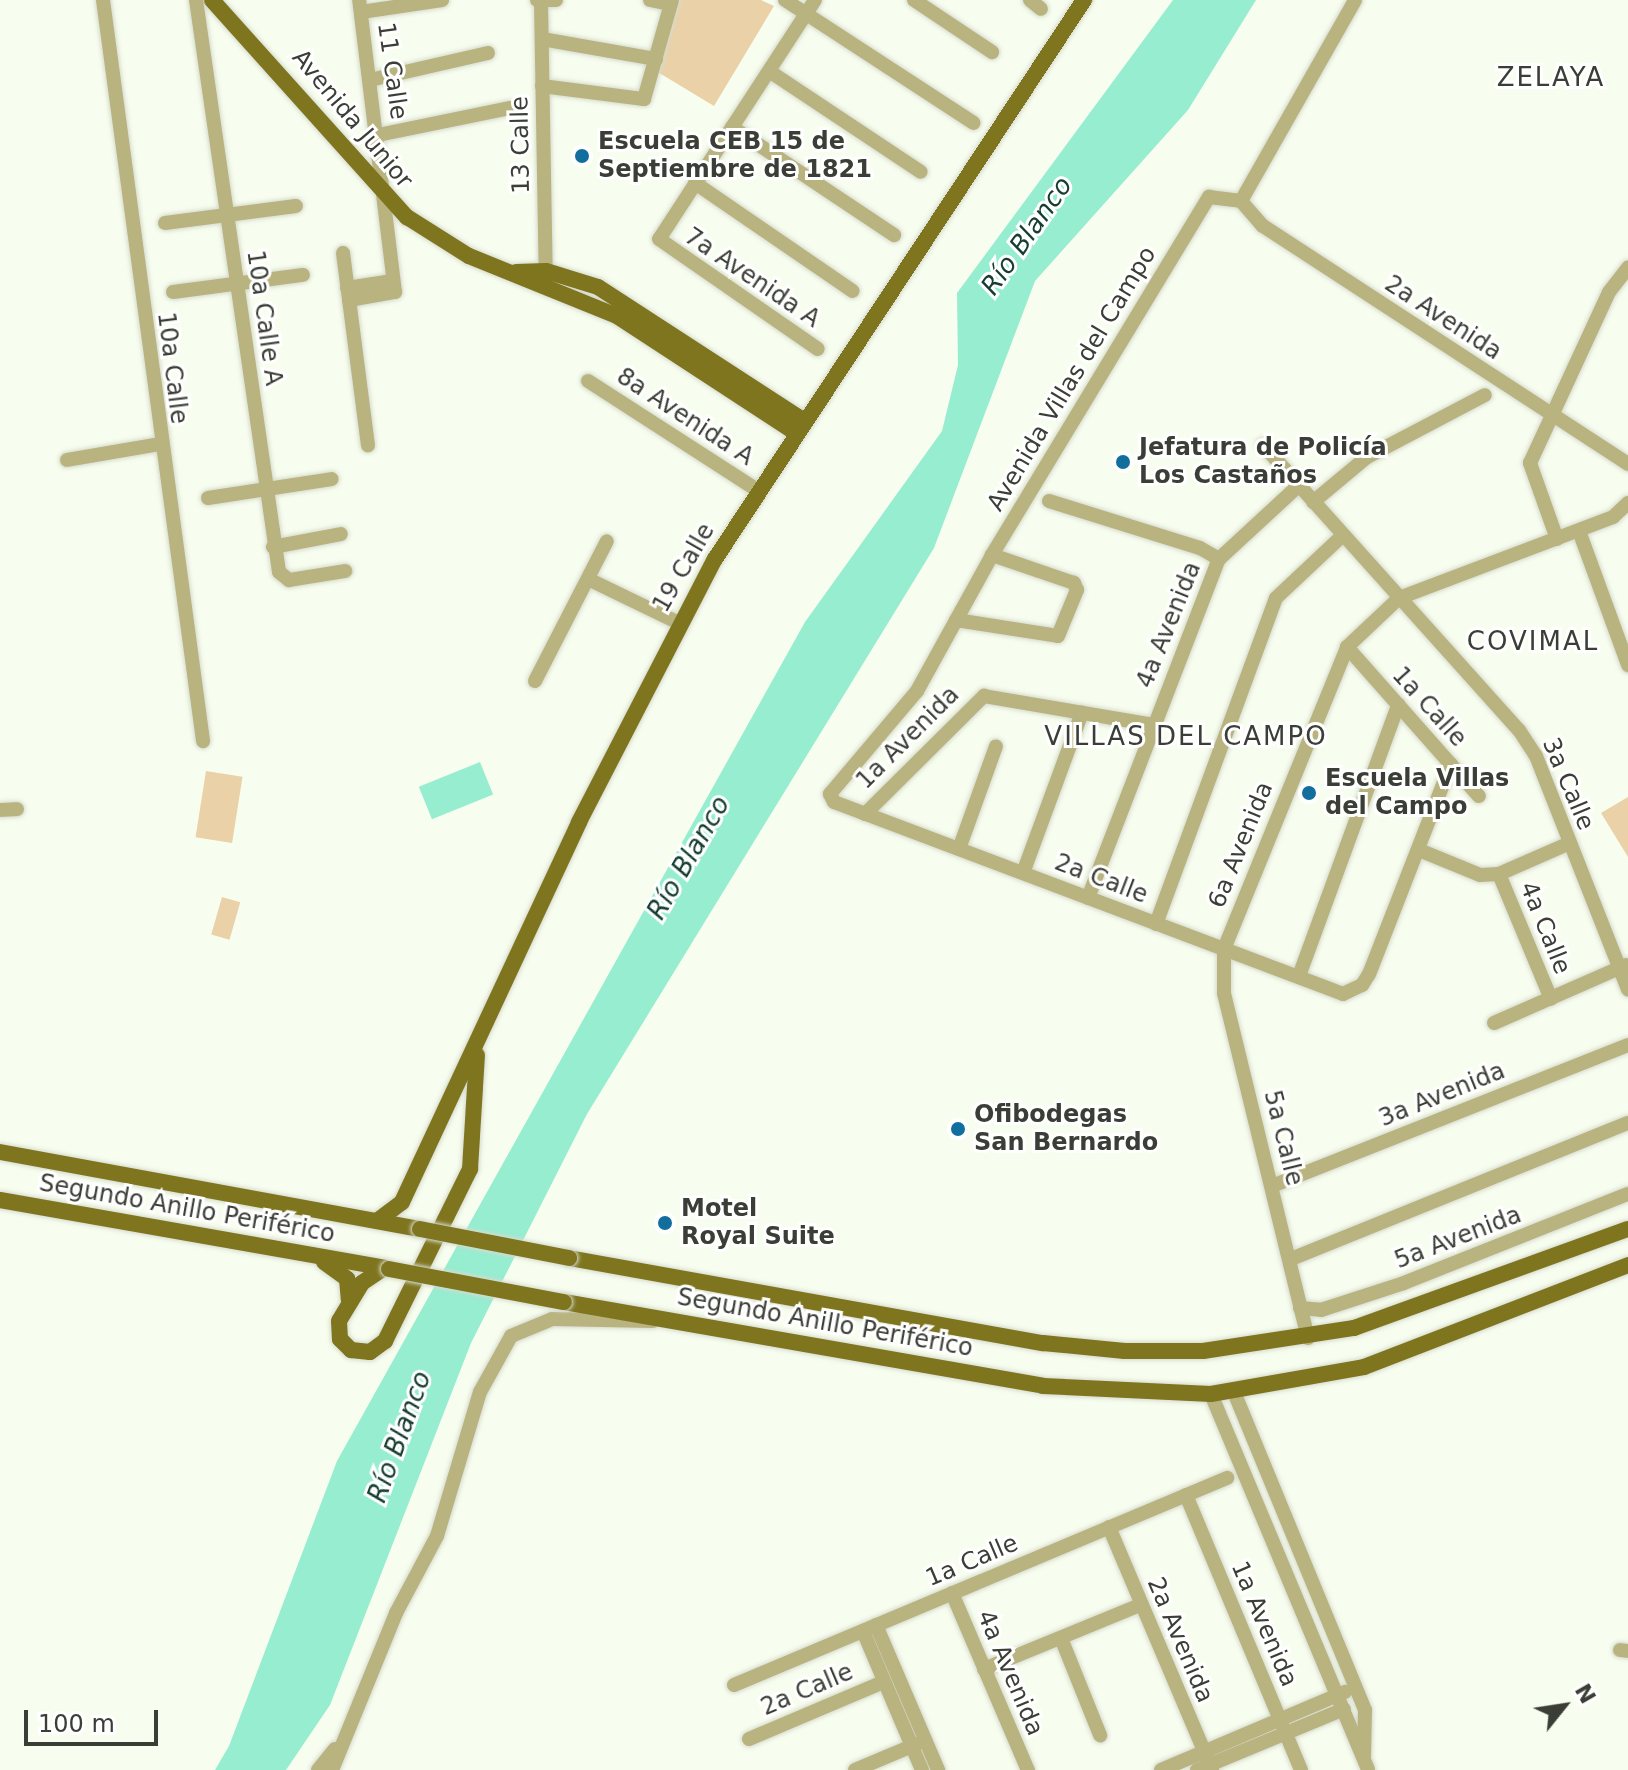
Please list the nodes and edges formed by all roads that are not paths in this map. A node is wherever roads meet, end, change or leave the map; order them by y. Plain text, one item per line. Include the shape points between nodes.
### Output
1 (103, 0) edge
2 (196, 0) edge
3 (212, 0) edge
4 (442, 0) edge
5 (650, 0) edge
6 (785, 0) edge
7 (914, 0) edge
8 (1084, 0) edge
9 (1355, 0) edge
10 (545, 1) edge
11 (672, 2) edge
12 (360, 6) edge
13 (811, 6) edge
14 (542, 39) junction
15 (992, 52) dead end
16 (488, 53) dead end
17 (656, 59) junction
18 (769, 71) junction
19 (370, 80) junction
20 (542, 86) junction
21 (509, 108) dead end
22 (974, 123) dead end
23 (732, 127) junction
24 (378, 135) junction
25 (921, 172) dead end
26 (695, 183) junction
27 (388, 201) junction
28 (1241, 201) junction
29 (296, 206) dead end
30 (227, 214) junction
31 (165, 223) dead end
32 (894, 235) dead end
33 (343, 253) dead end
34 (1628, 268) edge
35 (303, 275) dead end
36 (546, 279) junction
37 (237, 284) junction
38 (853, 291) dead end
39 (173, 292) dead end
40 (348, 294) junction
41 (818, 349) dead end
42 (588, 381) dead end
43 (1485, 395) dead end
44 (1555, 417) junction
45 (800, 427) junction
46 (160, 444) junction
47 (368, 445) dead end
48 (1263, 445) dead end
49 (67, 460) dead end
50 (1628, 464) edge
51 (332, 479) dead end
52 (1298, 486) junction
53 (759, 491) junction
54 (266, 493) junction
55 (208, 498) dead end
56 (1049, 501) dead end
57 (1313, 502) junction
58 (1628, 503) edge
59 (1579, 531) junction
60 (341, 534) dead end
61 (1343, 535) junction
62 (1557, 539) junction
63 (607, 541) dead end
64 (273, 547) junction
65 (992, 555) junction
66 (1219, 559) junction
67 (345, 571) dead end
68 (588, 579) junction
69 (1399, 598) junction
70 (956, 620) junction
71 (679, 623) junction
72 (1347, 647) junction
73 (1628, 665) edge
74 (535, 681) dead end
75 (1398, 705) junction
76 (1082, 713) junction
77 (1153, 725) junction
78 (203, 741) dead end
79 (996, 746) dead end
80 (1451, 764) junction
81 (1479, 796) dead end
82 (834, 802) joint
83 (17, 809) dead end
84 (0, 810) edge
85 (865, 814) junction
86 (1570, 843) junction
87 (960, 845) junction
88 (1419, 850) junction
89 (1023, 873) junction
90 (1499, 874) junction
91 (1088, 898) junction
92 (1156, 924) junction
93 (1224, 949) junction
94 (1624, 966) edge
95 (1299, 976) junction
96 (1628, 990) edge
97 (1551, 999) junction
98 (1494, 1023) dead end
99 (1628, 1045) edge
100 (477, 1049) junction
101 (1628, 1123) edge
102 (0, 1152) edge
103 (1272, 1186) junction
104 (1628, 1194) edge
105 (0, 1200) edge
106 (402, 1202) junction
107 (377, 1221) junction
108 (416, 1228) junction
109 (1628, 1229) edge
110 (1571, 1253) junction
111 (314, 1256) junction
112 (1291, 1259) junction
113 (1543, 1263) junction
114 (1628, 1265) edge
115 (386, 1268) junction
116 (1584, 1282) junction
117 (1556, 1291) junction
118 (349, 1300) junction
119 (1300, 1308) junction
120 (677, 1319) junction
121 (1308, 1338) junction
122 (1234, 1392) junction
123 (1211, 1394) junction
124 (1261, 1460) junction
125 (1243, 1467) junction
126 (1227, 1478) dead end
127 (1186, 1495) junction
128 (1109, 1527) junction
129 (952, 1593) junction
130 (1140, 1605) junction
131 (869, 1628) junction
132 (1061, 1638) junction
133 (984, 1669) junction
134 (883, 1682) junction
135 (734, 1685) dead end
136 (1356, 1686) junction
137 (1341, 1702) junction
138 (1283, 1727) junction
139 (1100, 1735) dead end
140 (345, 1737) junction
141 (749, 1739) dead end
142 (918, 1743) junction
143 (1206, 1764) edge
144 (1366, 1766) edge
145 (318, 1770) edge
146 (332, 1770) edge
147 (855, 1770) edge
148 (922, 1770) edge
149 (938, 1770) edge
150 (1028, 1770) edge
151 (1161, 1770) edge
152 (1301, 1770) edge

1 - 46 street, 10a Calle
2 - 30 street, 10a Calle A
3 - 27 main road, Avenida Junior via 302,95
4 - 12 street
5 - 11 street
6 - 13 street
7 - 15 street
8 - 45 main road, 19 Calle
9 - 28 street
10 - 14 street, 13 Calle
11 - 17 street
12 - 19 street, 11 Calle
13 - 18 street
13 - 22 street
14 - 17 street
14 - 20 street, 13 Calle
16 - 19 street
17 - 20 street via 646,95 639,100
18 - 23 street
18 - 25 street
19 - 24 street, 11 Calle
20 - 36 street, 13 Calle
21 - 24 street
23 - 26 street
23 - 32 street
24 - 27 street, 11 Calle
26 - 38 street
26 - 41 street, 7a Avenida A via 661,243
27 - 36 main road, Avenida Junior via 446,244 510,272
27 - 40 street, 11 Calle via 393,286
28 - 44 street, 2a Avenida via 1263,226
28 - 65 street, Avenida Villas del Campo via 1219,195 1202,206
29 - 30 street
30 - 31 street
30 - 37 street, 10a Calle A
33 - 40 street
34 - 44 street via 1609,292
35 - 37 street
36 - 45 main road, Avenida Junior via 624,302
37 - 39 street
37 - 54 street, 10a Calle A
40 - 47 street
42 - 53 street, 8a Avenida A
43 - 57 street via 1367,457
44 - 50 street, 2a Avenida
44 - 62 street via 1530,463
45 - 53 main road, 19 Calle
46 - 49 street
46 - 78 street, 10a Calle
48 - 52 street, 3a Calle
51 - 54 street
52 - 57 street, 3a Calle
52 - 66 street, 4a Avenida
53 - 71 main road, 19 Calle
54 - 55 street
54 - 64 street, 10a Calle A
56 - 66 street via 1200,548
57 - 61 street, 3a Calle
58 - 59 street via 1616,516
59 - 62 street
59 - 73 street
60 - 64 street
61 - 69 street, 3a Calle
61 - 92 street via 1276,598
62 - 69 street
63 - 68 street
64 - 67 street, 10a Calle A via 279,572 289,580
65 - 70 street, Avenida Villas del Campo
65 - 70 street via 1074,583 1077,590 1058,636
66 - 77 street, 4a Avenida
68 - 71 street
68 - 74 street
69 - 72 street, 6a Avenida
69 - 86 street, 3a Calle via 1519,730 1536,756
70 - 82 street, Avenida Villas del Campo via 917,691 832,788
71 - 100 main road, 19 Calle via 579,822
72 - 75 street, 1a Calle
72 - 93 street, 6a Avenida
75 - 80 street, 1a Calle
75 - 95 street
76 - 77 street
76 - 85 street, 1a Avenida via 984,696
76 - 89 street
77 - 91 street, 4a Avenida
79 - 87 street
80 - 81 street, 1a Calle
80 - 88 street
82 - 85 street, 2a Calle
83 - 84 street
85 - 87 street, 2a Calle
86 - 90 street
86 - 94 street, 3a Calle
87 - 89 street, 2a Calle
88 - 90 street via 1480,875
88 - 95 street, 2a Calle via 1369,974 1352,992 1343,994
89 - 91 street, 2a Calle
90 - 97 street, 4a Calle
91 - 92 street, 2a Calle
92 - 93 street, 2a Calle
93 - 95 street, 2a Calle
93 - 103 street, 5a Calle via 1224,993
94 - 96 street, 3a Calle
94 - 97 street
97 - 98 street
99 - 103 street, 3a Avenida
100 - 106 main road, 19 Calle
100 - 118 main road via 470,1169 389,1335 370,1352 351,1350 340,1339 339,1321
101 - 112 street
102 - 107 main road, Segundo Anillo Periférico
103 - 112 street, 5a Calle
104 - 119 street, 5a Avenida via 1404,1283 1321,1310
105 - 111 main road, Segundo Anillo Periférico
106 - 107 main road, 19 Calle
106 - 108 main road
107 - 108 main road, Segundo Anillo Periférico
108 - 121 main road, Segundo Anillo Periférico, bridge via 1043,1343 1203,1351
109 - 110 main road, Segundo Anillo Periférico
110 - 113 main road, Segundo Anillo Periférico
110 - 116 main road via 1572,1270
111 - 115 main road, Segundo Anillo Periférico
111 - 118 main road via 343,1274
112 - 119 street, 5a Calle
113 - 117 main road via 1555,1274
113 - 121 main road, Segundo Anillo Periférico via 1354,1328
114 - 116 main road, Segundo Anillo Periférico
115 - 118 main road via 368,1277
115 - 120 main road, Segundo Anillo Periférico, bridge
116 - 117 main road, Segundo Anillo Periférico
117 - 122 main road, Segundo Anillo Periférico via 1364,1367
119 - 121 street, 5a Calle
120 - 123 main road, Segundo Anillo Periférico via 1043,1386
120 - 140 street via 552,1319 511,1336 480,1392 437,1536 396,1613
122 - 123 main road, Segundo Anillo Periférico
122 - 124 street
123 - 125 street
124 - 125 street
124 - 136 street
125 - 137 street
126 - 127 street, 1a Calle
127 - 128 street, 1a Calle
127 - 138 street, 1a Avenida
128 - 129 street, 1a Calle
128 - 130 street, 2a Avenida
129 - 131 street, 1a Calle
129 - 133 street, 4a Avenida
130 - 132 street
130 - 143 street, 2a Avenida
131 - 134 street
131 - 135 street, 1a Calle
131 - 142 street
132 - 133 street
132 - 139 street
133 - 150 street, 4a Avenida
134 - 141 street, 2a Calle
134 - 142 street
136 - 137 street
136 - 144 street via 1368,1725
137 - 138 street
137 - 144 street
138 - 143 street
138 - 152 street, 1a Avenida
140 - 145 street
140 - 146 street
142 - 147 street
142 - 148 street
142 - 149 street
143 - 151 street

